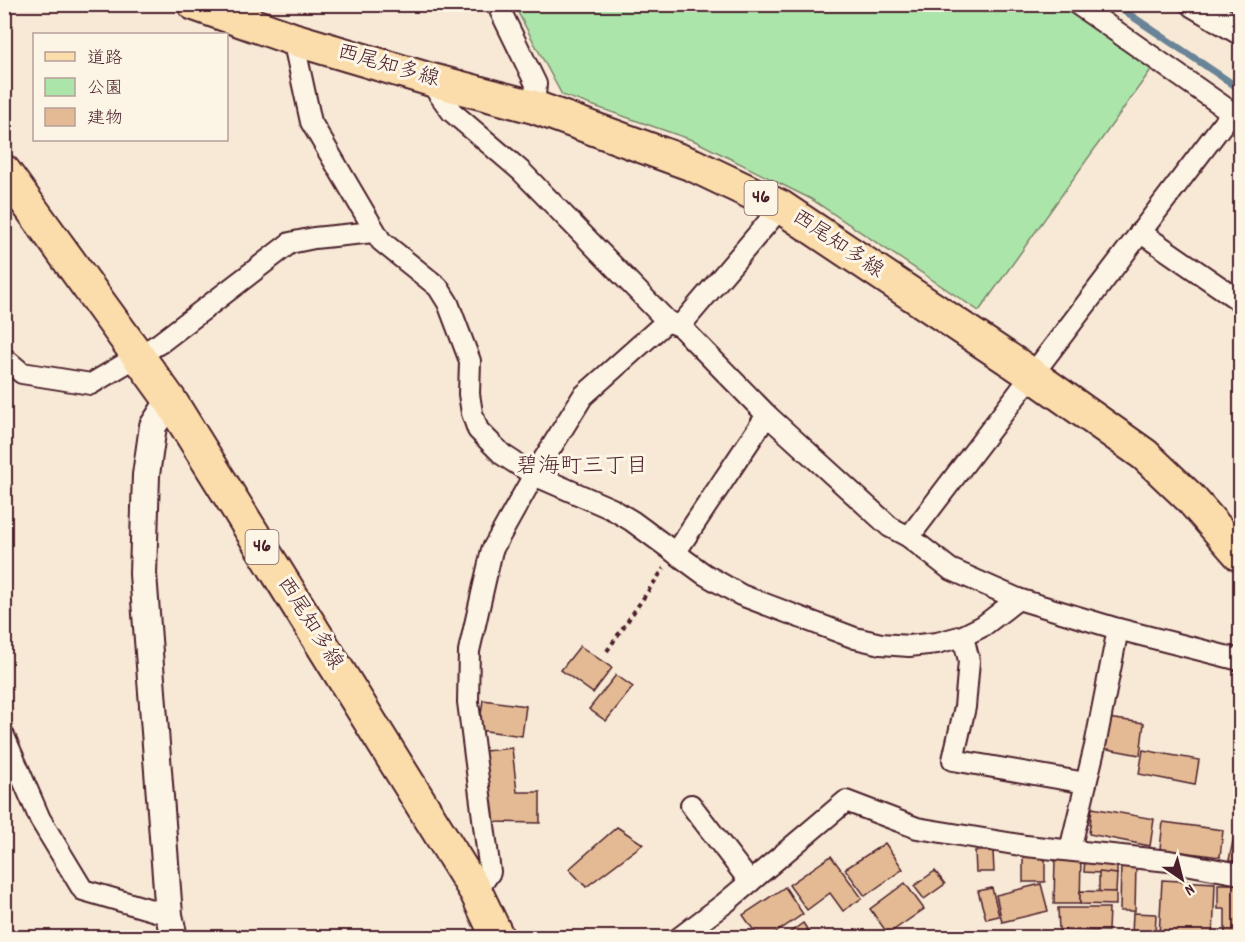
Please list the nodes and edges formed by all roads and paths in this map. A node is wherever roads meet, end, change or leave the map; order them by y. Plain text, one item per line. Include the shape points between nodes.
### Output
1 (194, 4) edge
2 (497, 4) edge
3 (1077, 4) edge
4 (1194, 4) edge
5 (1240, 31) edge
6 (293, 39) junction
7 (428, 80) junction
8 (534, 107) junction
9 (1236, 115) edge
10 (4, 171) edge
11 (781, 207) junction
12 (374, 232) junction
13 (1140, 232) junction
14 (1240, 301) edge
15 (674, 323) junction
16 (140, 355) junction
17 (4, 358) edge
18 (1031, 374) junction
19 (170, 400) junction
20 (767, 415) junction
21 (534, 475) junction
22 (909, 537) junction
23 (675, 553) junction
24 (1240, 555) edge
25 (1018, 599) junction
26 (1118, 629) junction
27 (963, 636) junction
28 (607, 651) dead end
29 (1240, 660) edge
30 (4, 736) edge
31 (1086, 783) junction
32 (691, 805) dead end
33 (1070, 850) junction
34 (1240, 874) edge
35 (750, 882) junction
36 (476, 892) junction
37 (171, 926) edge
38 (498, 938) edge
39 (679, 938) edge

1 - 6 main road, 西尾知多線 / 46
2 - 8 street via 536,84
3 - 9 street
4 - 5 street
6 - 7 main road, 西尾知多線 / 46
6 - 12 street via 310,122
7 - 8 main road, 西尾知多線 / 46
7 - 15 street via 452,112 521,171
8 - 11 main road, 西尾知多線 / 46 via 693,165
9 - 13 street
10 - 16 main road, 西尾知多線 / 46
11 - 15 street
11 - 18 main road, 西尾知多線 / 46
12 - 16 street via 290,243
12 - 21 street via 438,287 470,361 469,394 478,430 503,455
13 - 14 street
13 - 18 street
15 - 20 street
15 - 21 street via 583,396
16 - 17 street via 91,384 22,373
16 - 19 main road, 西尾知多線 / 46
18 - 22 street
18 - 24 main road, 西尾知多線 / 46 via 1145,455 1190,498
19 - 36 main road, 西尾知多線 / 46
19 - 37 street via 153,426 146,475 143,574
20 - 22 street via 890,527
20 - 23 street
21 - 23 street via 612,509
21 - 36 street via 492,550 470,651 468,702 490,872
22 - 25 street via 950,569
23 - 27 street via 741,595 855,638 909,646
23 - 28 path
25 - 26 street
25 - 27 street
26 - 29 street
26 - 31 street
27 - 31 street via 969,661 953,760
30 - 37 street via 40,819 83,890
31 - 33 street
32 - 35 street
33 - 34 street
33 - 35 street via 917,828 846,801
35 - 39 street
36 - 38 main road, 西尾知多線 / 46

